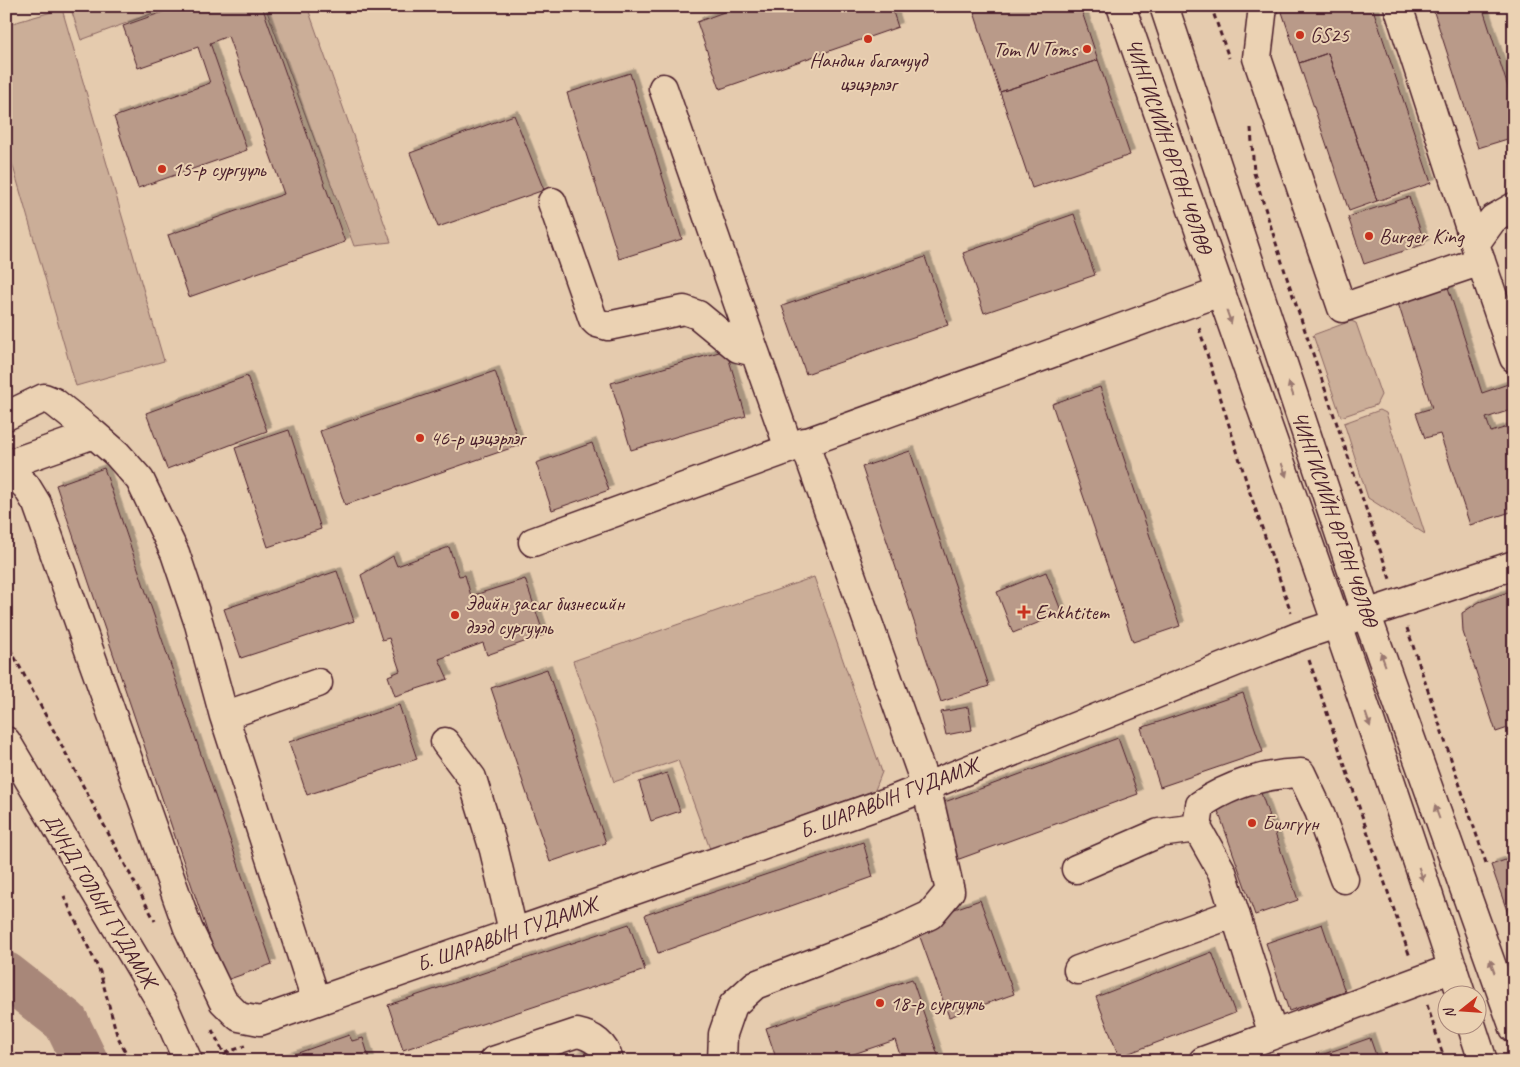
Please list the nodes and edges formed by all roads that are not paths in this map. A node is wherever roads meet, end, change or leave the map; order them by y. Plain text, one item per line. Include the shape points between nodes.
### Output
1 (1121, 6) edge
2 (1164, 6) edge
3 (1263, 6) edge
4 (1398, 6) edge
5 (663, 88) dead end
6 (552, 202) dead end
7 (1514, 207) edge
8 (1478, 252) junction
9 (1220, 292) junction
10 (755, 352) junction
11 (1514, 358) edge
12 (6, 416) edge
13 (94, 434) junction
14 (796, 445) junction
15 (6, 467) edge
16 (533, 542) dead end
17 (1514, 565) edge
18 (1366, 613) junction
19 (1336, 624) junction
20 (318, 683) dead end
21 (224, 716) junction
22 (6, 741) edge
23 (445, 742) dead end
24 (926, 786) junction
25 (1197, 828) junction
26 (1076, 869) dead end
27 (1344, 879) dead end
28 (1234, 913) junction
29 (513, 931) junction
30 (1453, 968) junction
31 (1078, 970) dead end
32 (1458, 984) edge
33 (316, 1000) junction
34 (1514, 1028) edge
35 (1474, 1034) edge
36 (1274, 1035) junction
37 (188, 1061) edge
38 (492, 1061) edge
39 (609, 1061) edge
40 (722, 1061) edge
41 (1203, 1061) edge
42 (1483, 1061) edge

1 - 9 main road, ЧИНГИСИЙН ӨРГӨН ЧӨЛӨӨ
18 -> 2 main road, ЧИНГИСИЙН ӨРГӨН ЧӨЛӨӨ
3 - 8 main road via 1258,58 1342,308
4 - 8 main road
5 - 10 main road
6 - 10 main road via 597,323 608,326 684,310 698,315 738,348
7 - 8 main road via 1493,219
8 - 11 main road
9 - 14 main road
9 -> 19 main road, ЧИНГИСИЙН ӨРГӨН ЧӨЛӨӨ
10 - 14 main road
12 - 13 main road via 44,398 54,402
13 - 15 main road
13 - 21 main road via 118,454 140,480 175,553 199,624
14 - 16 main road
14 - 24 main road
15 - 33 main road, Б. ШАРАВЫН ГУДАМЖ via 26,486 37,504 188,928 223,1001 238,1017 260,1021
17 - 18 main road, Б. ШАРАВЫН ГУДАМЖ
18 - 19 main road, Б. ШАРАВЫН ГУДАМЖ
34 -> 18 main road, ЧИНГИСИЙН ӨРГӨН ЧӨЛӨӨ
19 - 24 main road, Б. ШАРАВЫН ГУДАМЖ
19 -> 30 main road, ЧИНГИСИЙН ӨРГӨН ЧӨЛӨӨ
20 - 21 main road
21 - 33 main road
22 - 37 main road, ДУНД ГОЛЫН ГУДАМЖ via 164,1009
23 - 29 main road via 472,778 494,850
24 - 29 main road, Б. ШАРАВЫН ГУДАМЖ
24 - 40 main road via 950,891 930,915 755,985 733,1005 723,1034
25 - 26 main road via 1160,833
25 - 27 main road via 1200,805 1217,793 1275,774 1301,773 1319,810
25 - 28 main road via 1222,872
28 - 31 main road
28 - 36 main road
29 - 33 main road, Б. ШАРАВЫН ГУДАМЖ
30 - 32 main road, ЧИНГИСИЙН ӨРГӨН ЧӨЛӨӨ
30 - 36 main road
35 - 42 main road
36 - 41 main road
38 - 39 main road via 577,1033 588,1035 600,1044

